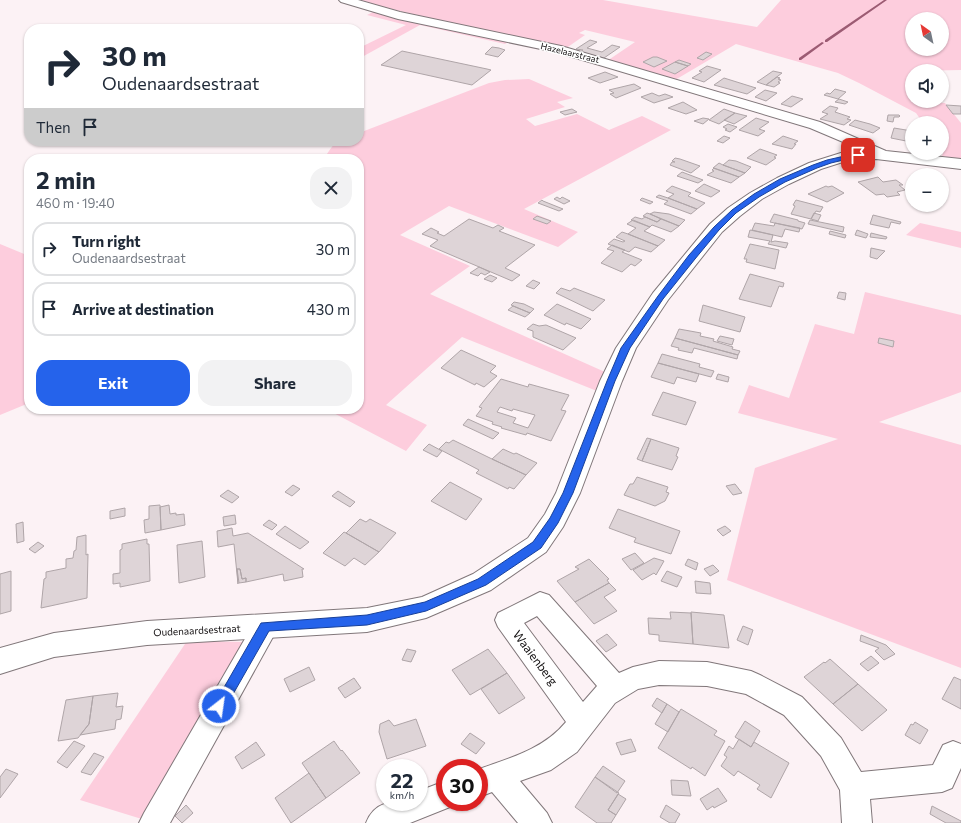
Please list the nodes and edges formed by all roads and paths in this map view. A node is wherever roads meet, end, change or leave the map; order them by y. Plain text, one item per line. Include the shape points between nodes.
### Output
1 (344, 0) edge
2 (793, 119) junction
3 (893, 156) junction
4 (844, 157) junction
5 (961, 164) edge
6 (266, 626) junction
7 (0, 661) edge
8 (616, 689) junction
9 (583, 723) junction
10 (953, 754) dead end
11 (488, 780) edge
12 (854, 787) junction
13 (436, 799) edge
14 (154, 823) edge
15 (381, 823) edge
16 (537, 823) edge
17 (857, 823) edge

1 - 2 main road, Hazelaarstraat via 398,15 557,49
2 - 3 main road, Hazelaarstraat via 815,125
2 - 4 main road, Hazelaarstraat via 830,139
3 - 4 main road, Oudenaardsestraat
3 - 5 main road, Oudenaardsestraat
4 - 6 main road, Oudenaardsestraat via 799,173 756,196 716,228 692,257 626,348 568,493 537,545 482,582 426,607 367,620
6 - 7 main road, Oudenaardsestraat via 147,633 54,645
6 - 14 street
8 - 9 street via 606,694
8 - 9 street, Waaienberg via 540,602 507,620
8 - 12 street via 633,679 659,673 706,674 751,683 793,706 831,747
9 - 11 street via 567,743 541,760
10 - 12 street via 942,778
11 - 16 street
12 - 17 street
13 - 15 street via 391,816

